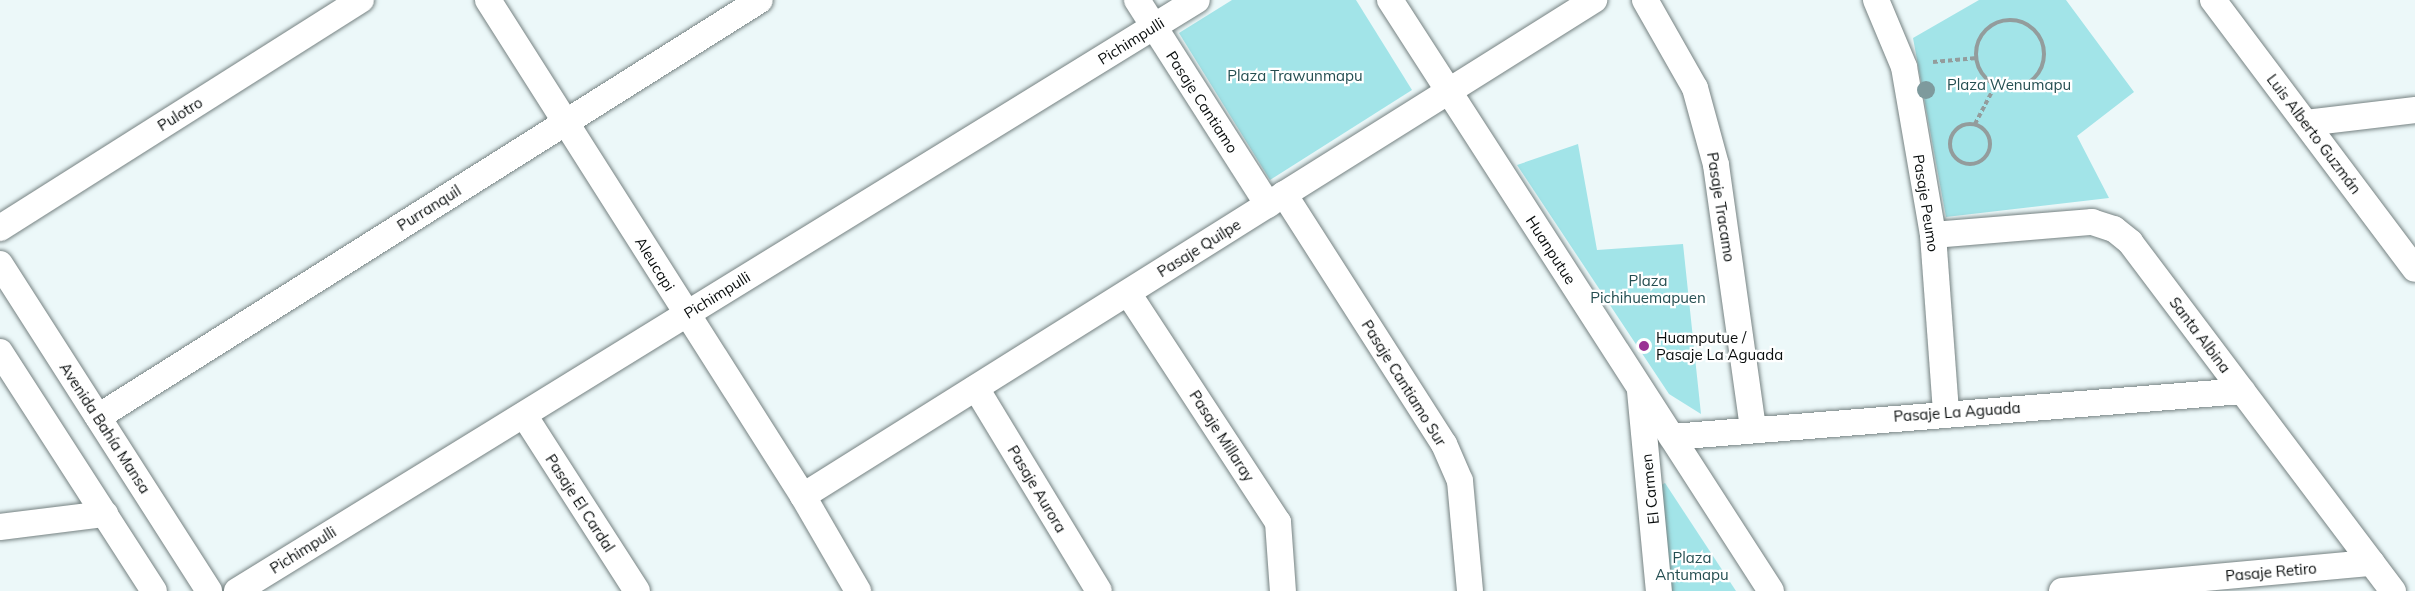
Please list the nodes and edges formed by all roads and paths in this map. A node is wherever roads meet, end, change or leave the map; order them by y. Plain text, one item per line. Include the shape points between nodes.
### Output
1 (361, 0) edge
2 (488, 0) edge
3 (760, 0) edge
4 (1137, 0) edge
5 (1197, 0) edge
6 (1390, 0) edge
7 (1594, 0) edge
8 (1645, 0) edge
9 (1876, 0) edge
10 (2213, 0) edge
11 (1154, 27) junction
12 (1977, 58) junction
13 (1904, 67) junction
14 (1996, 84) junction
15 (1449, 91) junction
16 (2415, 110) edge
17 (566, 122) junction
18 (2306, 123) junction
19 (1975, 124) junction
20 (1276, 200) junction
21 (0, 228) edge
22 (1933, 235) junction
23 (0, 264) edge
24 (2415, 269) edge
25 (1128, 293) junction
26 (687, 314) junction
27 (0, 352) edge
28 (976, 388) junction
29 (1640, 388) junction
30 (2242, 391) junction
31 (1946, 413) junction
32 (524, 415) junction
33 (98, 417) junction
34 (1753, 428) junction
35 (1672, 437) junction
36 (803, 496) junction
37 (105, 514) junction
38 (0, 527) edge
39 (2372, 563) junction
40 (154, 591) edge
41 (209, 591) edge
42 (237, 591) edge
43 (637, 591) edge
44 (858, 591) edge
45 (1099, 591) edge
46 (1283, 591) edge
47 (1470, 591) edge
48 (1659, 591) edge
49 (1771, 591) edge
50 (2062, 591) edge
51 (2393, 591) edge

1 - 21 street, Pulotro
2 - 17 street, Aleucapi
3 - 17 street, Purranquil
4 - 11 street, Pasaje Cantiamo
5 - 11 street, Pichimpulli
6 - 15 street, Huanputue
7 - 15 street, Pasaje Quilpe
8 - 34 street, Pasaje Tracamo via 1695,88 1716,165
9 - 13 street, Pasaje Peumo
10 - 18 street, Luis Alberto Guzmán
11 - 20 street, Pasaje Cantiamo
11 - 26 street, Pichimpulli
12 - 13 path
12 - 14 path via 1982,74
12 - 14 path via 1978,42 1984,32 2002,20 2024,22 2040,37 2044,59 2033,79 2012,88
13 - 22 street, Pasaje Peumo
14 - 19 path
15 - 20 street, Pasaje Quilpe
15 - 29 street, Huanputue
16 - 18 street
17 - 26 street, Aleucapi
17 - 33 street, Purranquil
18 - 24 street, Luis Alberto Guzmán
19 - 19 path via 1989,137 1989,151 1968,164 1956,158 1950,140 1956,129
20 - 25 street, Pasaje Quilpe
20 - 47 street, Pasaje Cantiamo Sur via 1444,444 1460,481
22 - 30 street, Santa Albina via 2092,222 2114,229 2130,242
22 - 31 street, Pasaje Peumo
23 - 33 street, Avenida Bahía Mansa
25 - 28 street, Pasaje Quilpe
25 - 46 street, Pasaje Millaray via 1278,522
26 - 32 street, Pichimpulli
26 - 36 street, Aleucapi
27 - 37 street
28 - 36 street, Pasaje Quilpe
28 - 45 street, Pasaje Aurora
29 - 35 street, Huanputue
29 - 48 street, El Carmen
30 - 31 street, Pasaje La Aguada
30 - 39 street, Santa Albina
31 - 34 street, Pasaje La Aguada
32 - 42 street, Pichimpulli
32 - 43 street, Pasaje El Cardal
33 - 41 street, Avenida Bahía Mansa
34 - 35 street, Pasaje La Aguada
35 - 49 street, Huanputue
36 - 44 street, Aleucapi
37 - 38 street
37 - 40 street
39 - 50 street, Pasaje Retiro
39 - 51 street, Santa Albina

